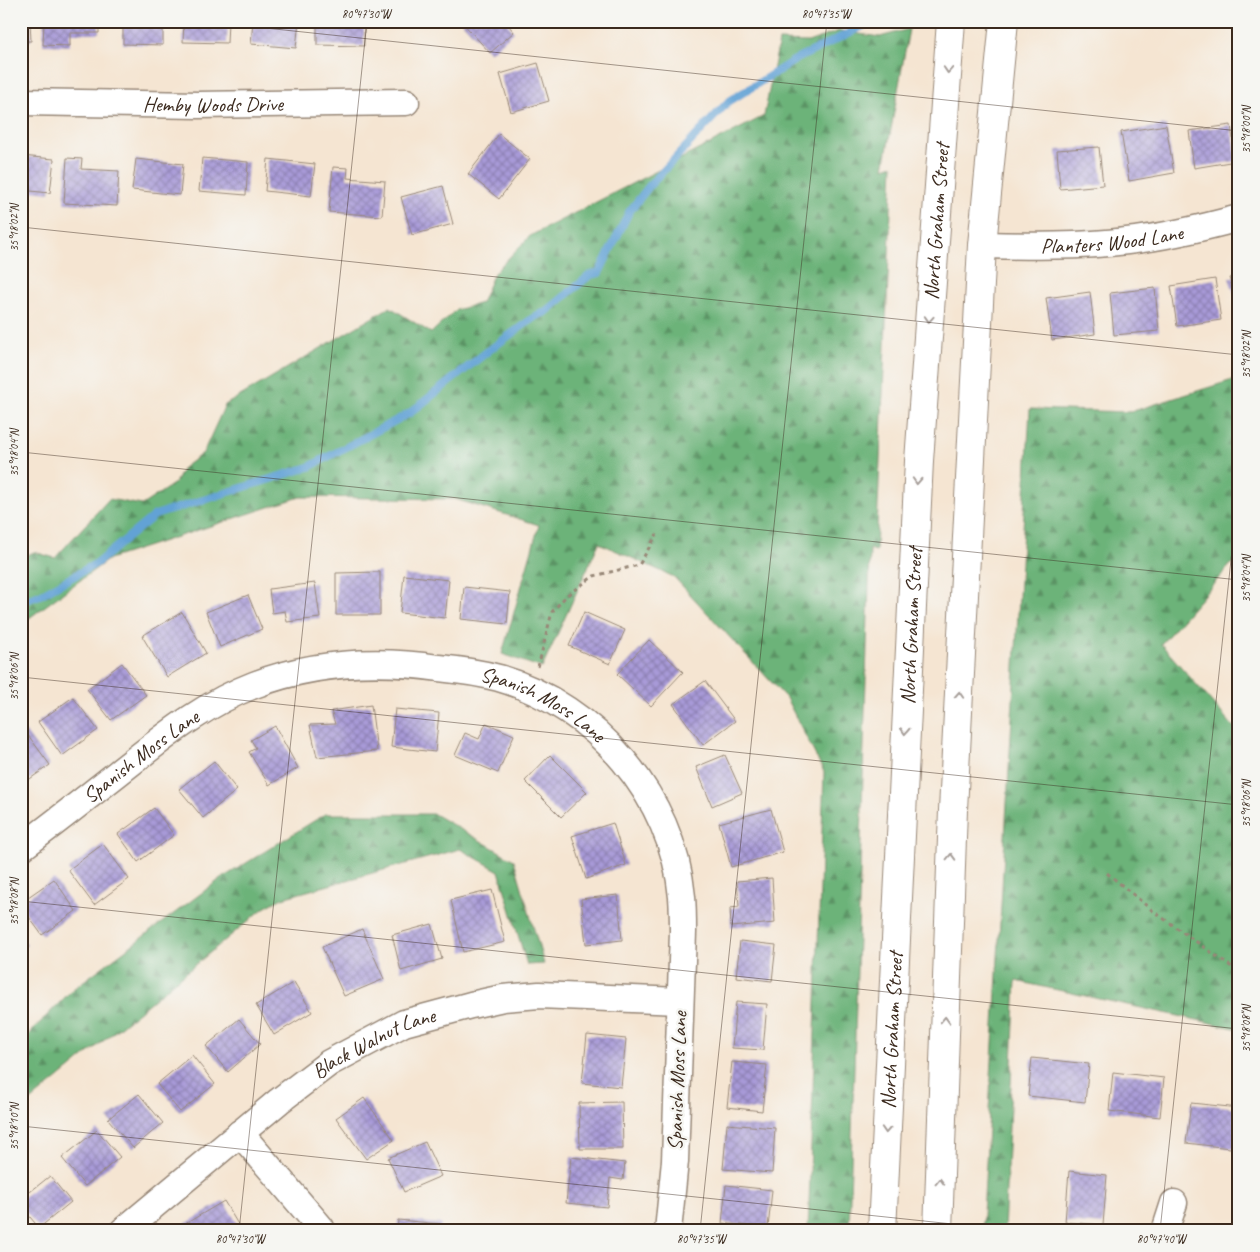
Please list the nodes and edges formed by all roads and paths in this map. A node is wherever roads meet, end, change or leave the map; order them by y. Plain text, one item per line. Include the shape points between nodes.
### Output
1 (952, 21) edge
2 (1004, 21) edge
3 (21, 102) edge
4 (406, 102) dead end
5 (1239, 218) edge
6 (982, 245) junction
7 (657, 534) dead end
8 (532, 691) junction
9 (21, 848) edge
10 (1107, 873) dead end
11 (1239, 972) edge
12 (679, 1002) junction
13 (240, 1133) junction
14 (1174, 1203) dead end
15 (321, 1228) dead end
16 (122, 1231) edge
17 (668, 1231) edge
18 (882, 1231) edge
19 (938, 1231) edge
20 (1165, 1231) edge

1 -> 18 main road, North Graham Street via 918,461
2 - 6 main road
3 - 4 street, Hemby Woods Drive via 208,105
5 - 6 street, Planters Wood Lane via 1128,241 1057,246
19 -> 6 main road via 953,810
7 - 8 path via 639,564 594,576 567,595 552,612
8 - 9 street, Spanish Moss Lane via 498,678 408,663 353,662 298,671 252,685 196,715
8 - 12 street, Spanish Moss Lane via 576,716 601,736 627,764 662,822 674,856 682,896
10 - 11 path via 1153,911
12 - 13 street, Black Walnut Lane via 539,995 503,998 404,1023 330,1063
12 - 17 street, Spanish Moss Lane via 675,1161
13 - 15 street
13 - 16 street, Black Walnut Lane
14 - 20 street

